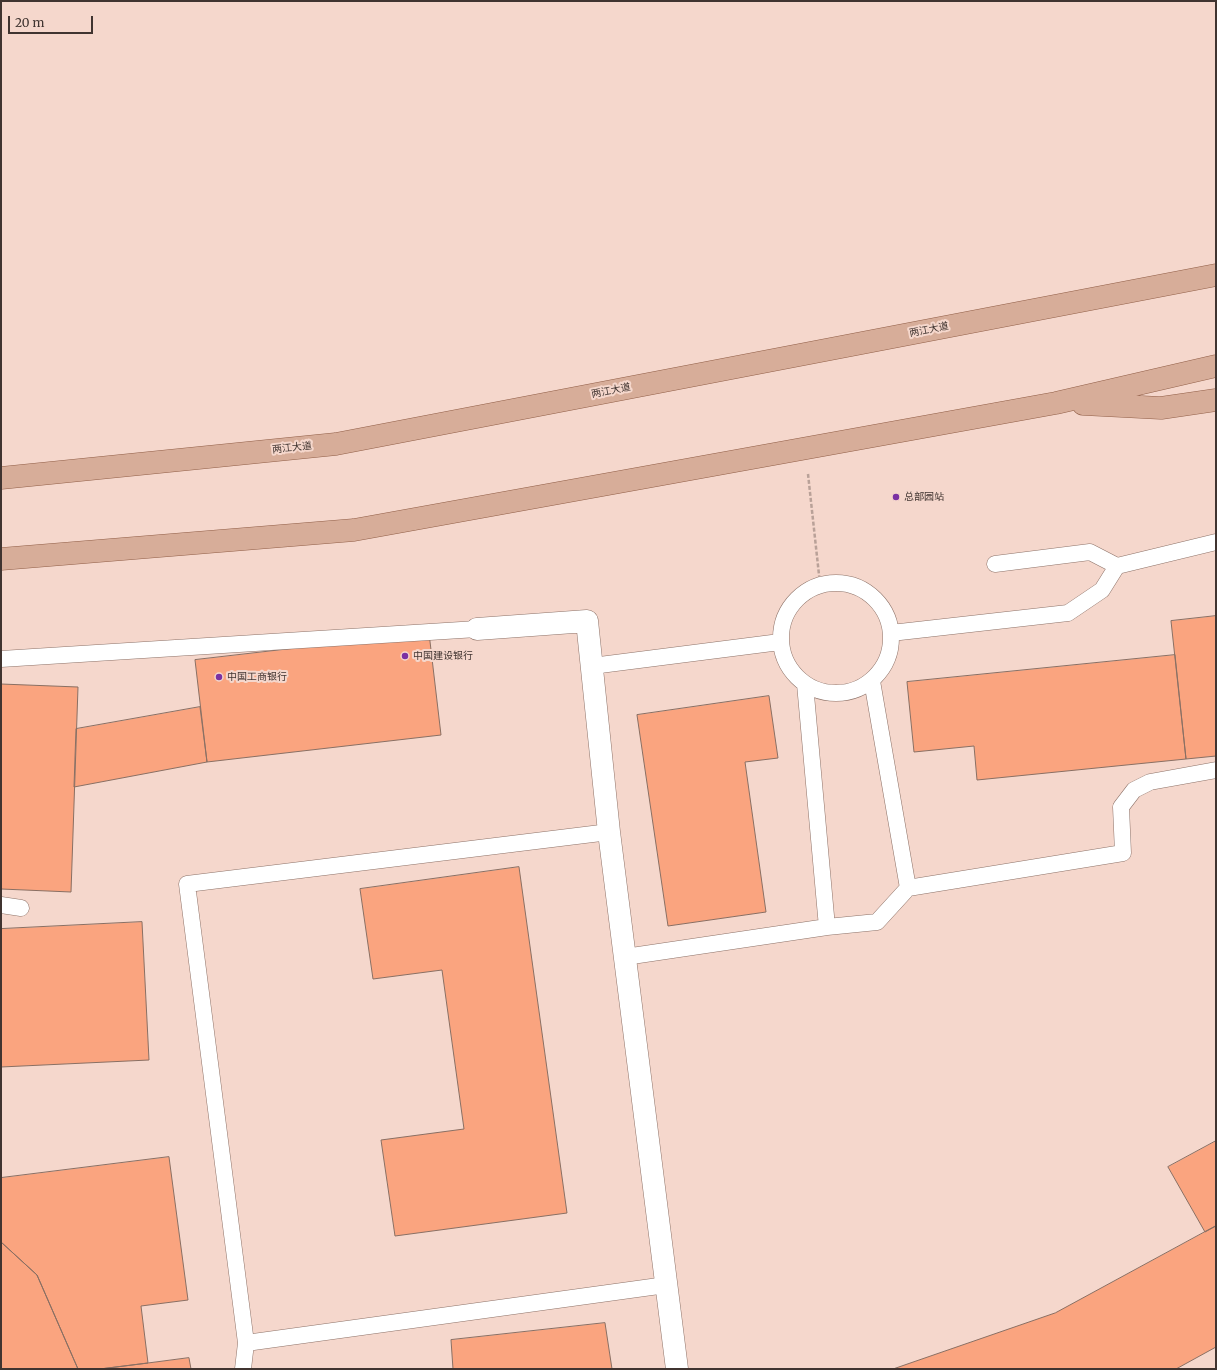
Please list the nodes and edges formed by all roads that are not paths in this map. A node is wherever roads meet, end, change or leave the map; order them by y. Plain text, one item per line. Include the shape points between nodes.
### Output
1 (1216, 275) edge
2 (1216, 366) edge
3 (1216, 400) edge
4 (1056, 403) junction
5 (1, 478) edge
6 (1216, 542) edge
7 (1, 559) edge
8 (995, 564) dead end
9 (1117, 566) junction
10 (477, 628) joint
11 (891, 633) junction
12 (780, 642) junction
13 (1, 659) edge
14 (592, 666) junction
15 (872, 681) junction
16 (804, 684) junction
17 (1216, 770) edge
18 (609, 832) junction
19 (908, 888) junction
20 (1, 905) edge
21 (21, 908) dead end
22 (827, 927) junction
23 (625, 958) junction
24 (666, 1285) junction
25 (246, 1344) junction
26 (243, 1369) edge
27 (677, 1369) edge

1 - 5 main road, 两江大道 via 336,444
2 - 4 main road
3 - 4 main road via 1161,408
4 - 7 main road via 354,530
6 - 9 lane
8 - 9 lane via 1090,552
9 - 11 lane via 1102,590 1068,613
10 - 13 lane
10 - 14 street via 587,621
11 - 12 lane via 886,615 875,599 860,588 841,582 820,584 804,591 791,604 782,622
11 - 15 lane via 890,651 883,667
12 - 14 lane
12 - 16 lane via 783,658 792,673
14 - 18 street
15 - 16 lane via 857,690 839,694 822,692
15 - 19 lane
16 - 22 lane
17 - 19 lane via 1150,782 1134,790 1121,807 1123,853
18 - 23 street
18 - 25 lane via 187,884
19 - 22 lane via 877,922
20 - 21 lane
22 - 23 lane
23 - 24 street
24 - 25 lane
24 - 27 street
25 - 26 lane

